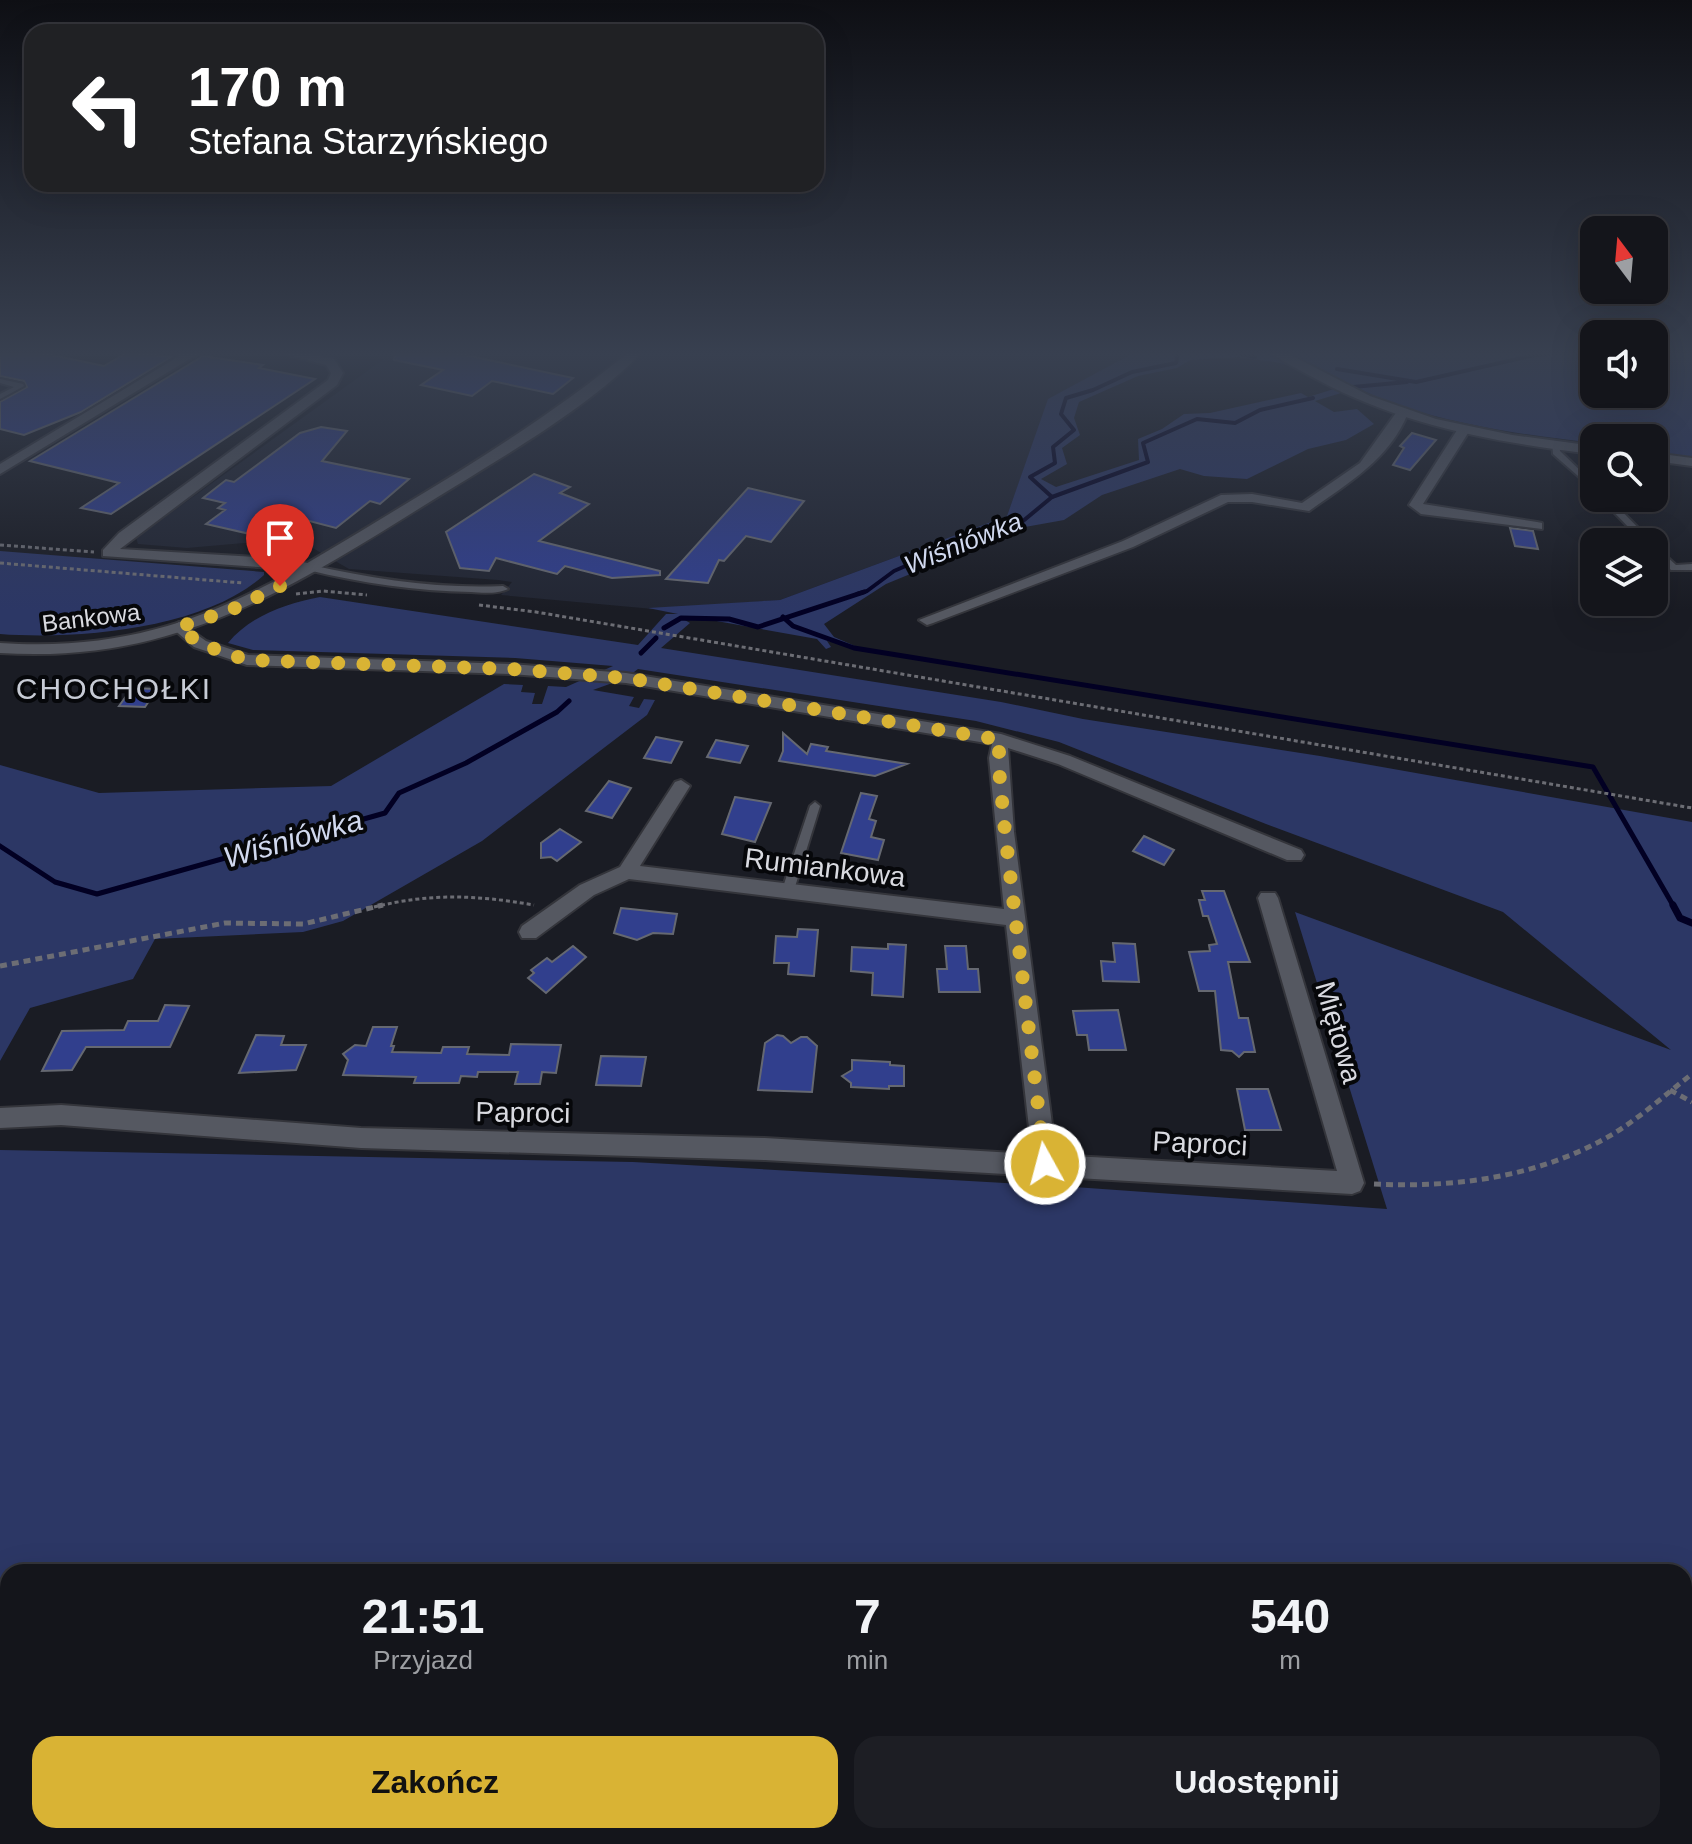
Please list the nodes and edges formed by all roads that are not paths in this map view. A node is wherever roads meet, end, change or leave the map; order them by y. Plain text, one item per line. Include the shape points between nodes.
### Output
1 (53, 438) edge
2 (257, 438) edge
3 (523, 438) edge
4 (1386, 438) edge
5 (1459, 438) edge
6 (1513, 438) edge
7 (1555, 445) junction
8 (1580, 448) edge
9 (1668, 459) edge
10 (1692, 462) edge
11 (0, 470) edge
12 (1580, 475) edge
13 (1618, 512) edge
14 (1537, 526) dead end
15 (1634, 528) edge
16 (1668, 562) edge
17 (1692, 567) edge
18 (311, 568) junction
19 (1039, 577) junction
20 (503, 589) dead end
21 (1055, 590) dead end
22 (927, 620) dead end
23 (179, 627) junction
24 (0, 648) edge
25 (1001, 740) junction
26 (681, 786) dead end
27 (815, 806) dead end
28 (1294, 855) dead end
29 (627, 872) junction
30 (788, 890) junction
31 (1268, 898) dead end
32 (1015, 918) junction
33 (529, 932) dead end
34 (0, 1118) edge
35 (1045, 1164) junction
36 (1352, 1183) joint

1 - 11 street
2 - 18 street via 108,553
3 - 18 street, Bankowa
4 - 19 street via 1365,466 1304,508 1226,498 1128,544
5 - 14 street via 1416,505 1427,513
6 - 7 street
7 - 8 street
7 - 12 lane
9 - 10 street
13 - 15 lane
16 - 17 lane via 1674,568
18 - 20 lane via 477,591
18 - 23 street, Bankowa via 231,610
19 - 21 street
19 - 22 street
23 - 24 street, Bankowa via 88,646
23 - 25 street via 200,644 247,660 626,678
25 - 28 street via 1064,760
25 - 32 street
26 - 29 street
27 - 30 lane
29 - 30 street, Rumiankowa
29 - 33 street via 587,890
30 - 32 street, Rumiankowa
31 - 36 street, Miętowa
32 - 35 street
34 - 35 street, Paproci via 61,1115 361,1138 765,1149
35 - 36 street, Paproci

